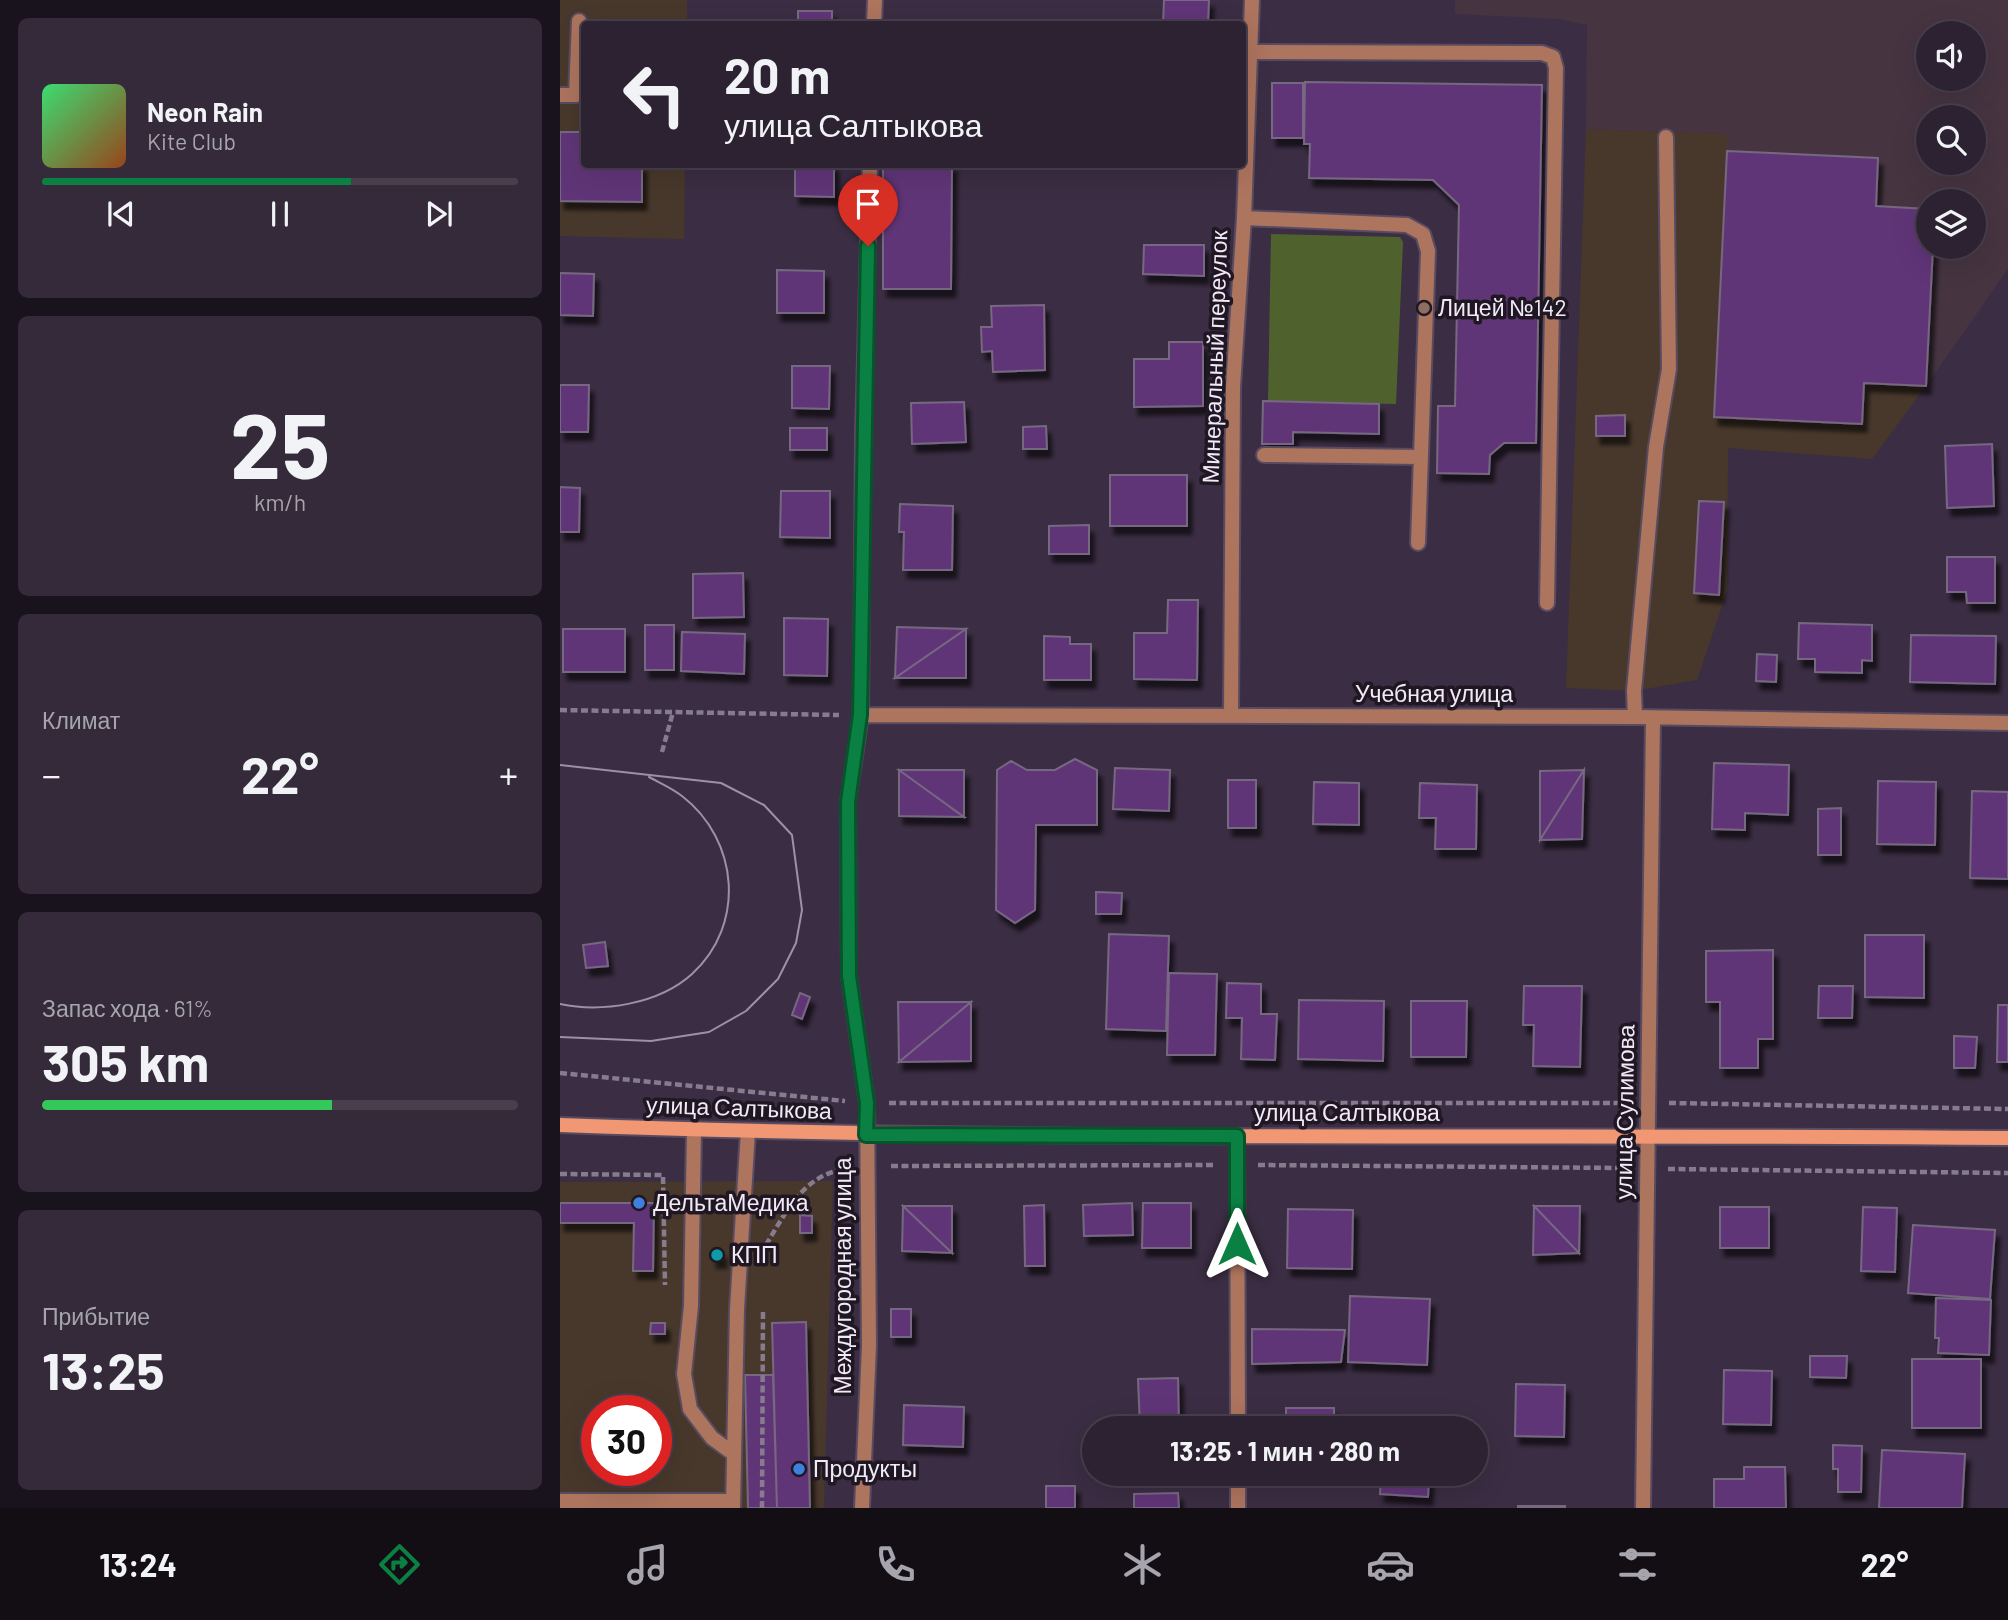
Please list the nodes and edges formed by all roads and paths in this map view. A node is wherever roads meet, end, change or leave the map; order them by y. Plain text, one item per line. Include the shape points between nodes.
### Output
1 (875, 0) edge
2 (1252, 0) edge
3 (579, 21) dead end
4 (874, 21) edge
5 (1250, 52) junction
6 (560, 95) edge
7 (1666, 137) dead end
8 (1246, 163) edge
9 (870, 168) edge
10 (1246, 168) edge
11 (1244, 218) junction
12 (1264, 455) dead end
13 (1421, 457) junction
14 (1418, 543) dead end
15 (1547, 603) dead end
16 (560, 710) edge
17 (673, 712) junction
18 (860, 715) junction
19 (1231, 716) junction
20 (1635, 717) junction
21 (1653, 718) junction
22 (2008, 723) edge
23 (662, 752) dead end
24 (560, 1073) edge
25 (1649, 1102) junction
26 (867, 1103) junction
27 (2008, 1109) edge
28 (560, 1125) edge
29 (694, 1130) junction
30 (748, 1131) junction
31 (1648, 1134) junction
32 (866, 1135) junction
33 (1237, 1136) junction
34 (2008, 1138) edge
35 (1237, 1165) junction
36 (865, 1166) junction
37 (1647, 1168) junction
38 (2008, 1173) edge
39 (761, 1253) dead end
40 (1237, 1416) edge
41 (734, 1454) junction
42 (1238, 1486) edge
43 (560, 1501) edge
44 (733, 1505) edge
45 (862, 1508) edge
46 (1238, 1508) edge
47 (1643, 1508) edge

1 - 4 street
2 - 5 street, Минеральный переулок
3 - 6 street via 576,95
5 - 8 street, Минеральный переулок
5 - 15 street via 1542,53 1553,57
7 - 20 street via 1669,369 1656,447
9 - 18 street, Междугородная улица
10 - 11 street, Минеральный переулок
11 - 13 street via 1407,225 1423,234 1428,251
11 - 19 street, Минеральный переулок via 1233,387
12 - 13 street
13 - 14 street
16 - 17 path
17 - 18 path
17 - 23 path
18 - 19 street, Учебная улица
18 - 26 street, Междугородная улица via 848,802 849,976
19 - 20 street, Учебная улица
20 - 21 street, Учебная улица
21 - 22 street, Учебная улица
21 - 25 street, улица Сулимова
24 - 26 path
25 - 26 path
25 - 27 path
25 - 31 street, улица Сулимова
26 - 32 street, Междугородная улица
28 - 29 main road, улица Салтыкова
29 - 30 main road, улица Салтыкова
29 - 41 street via 691,1306 684,1374 691,1409 712,1438
30 - 32 main road, улица Салтыкова
30 - 41 street
31 - 33 main road, улица Салтыкова
31 - 34 main road, улица Салтыкова
31 - 37 street, улица Сулимова
32 - 33 main road, улица Салтыкова
32 - 36 street, Междугородная улица
33 - 35 street
35 - 36 path
35 - 37 path
35 - 40 street
36 - 39 path via 825,1172 796,1196
36 - 45 street, Междугородная улица via 869,1346
37 - 38 path
37 - 47 street, улица Сулимова
41 - 44 street
42 - 46 street
43 - 44 street

